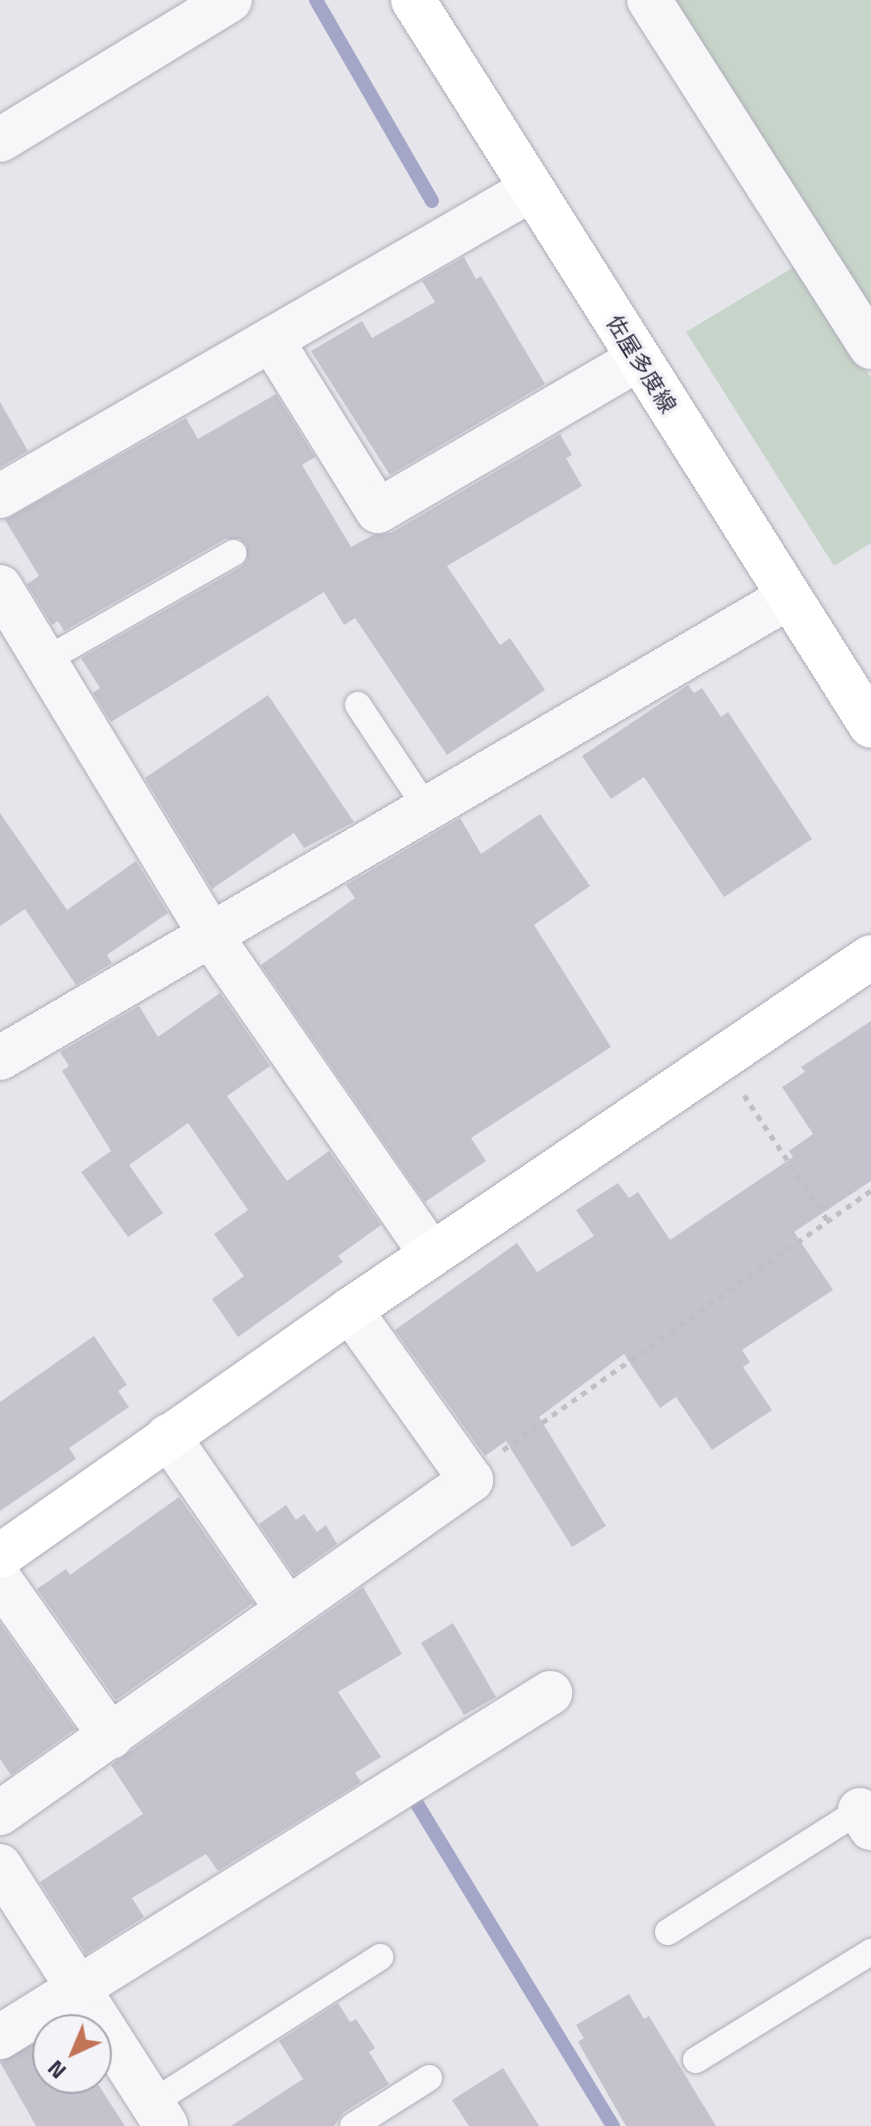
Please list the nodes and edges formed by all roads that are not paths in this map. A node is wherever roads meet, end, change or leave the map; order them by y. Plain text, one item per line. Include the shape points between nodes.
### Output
1 (230, 0) edge
2 (413, 0) edge
3 (649, 0) edge
4 (0, 140) edge
5 (532, 189) junction
6 (272, 341) junction
7 (871, 347) edge
8 (638, 359) junction
9 (0, 496) edge
10 (233, 553) dead end
11 (0, 587) edge
12 (789, 597) junction
13 (44, 661) junction
14 (358, 705) dead end
15 (871, 726) edge
16 (425, 806) junction
17 (211, 936) junction
18 (871, 957) edge
19 (0, 1058) edge
20 (431, 1254) junction
21 (350, 1310) junction
22 (168, 1436) junction
23 (0, 1556) edge
24 (0, 1580) edge
25 (286, 1607) junction
26 (550, 1693) dead end
27 (111, 1737) junction
28 (0, 1813) edge
29 (866, 1819) edge
30 (0, 1866) edge
31 (668, 1932) dead end
32 (871, 1952) edge
33 (380, 1957) dead end
34 (81, 1987) junction
35 (0, 2037) edge
36 (696, 2060) dead end
37 (429, 2078) dead end
38 (159, 2114) edge
39 (353, 2126) edge

1 - 4 street
2 - 5 street, 佐屋多度線
3 - 7 street
5 - 6 street
5 - 8 street, 佐屋多度線
6 - 8 street via 378,511
6 - 9 street
8 - 12 street, 佐屋多度線
10 - 13 lane
11 - 13 street
12 - 15 street, 佐屋多度線
12 - 16 street
13 - 17 street
14 - 16 lane
16 - 17 street
17 - 19 street
17 - 20 street
18 - 20 street
20 - 21 street
21 - 22 street
21 - 25 street via 471,1480
22 - 23 street
22 - 25 street
24 - 27 street
25 - 27 street
26 - 34 street
27 - 28 street
29 - 31 lane
30 - 34 street
32 - 36 lane
33 - 38 lane
34 - 35 street
34 - 38 street
37 - 39 lane

